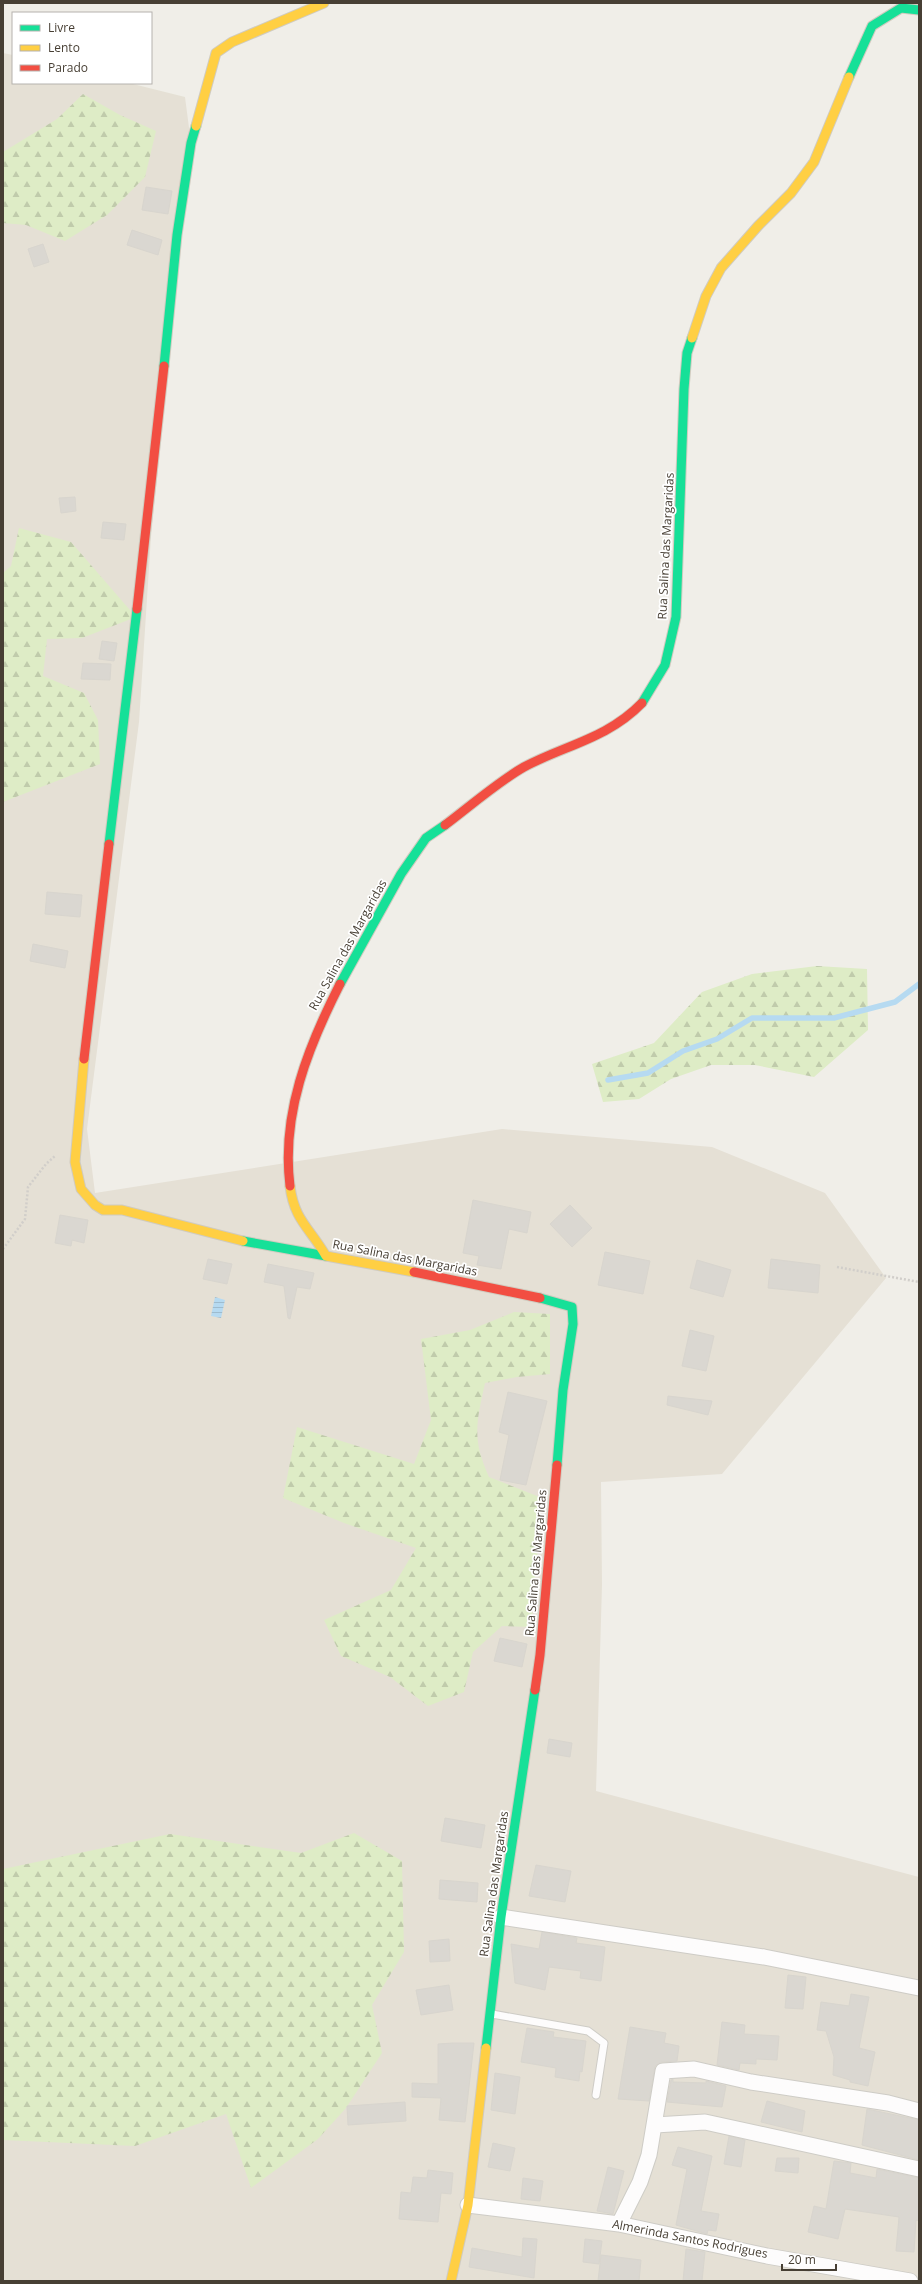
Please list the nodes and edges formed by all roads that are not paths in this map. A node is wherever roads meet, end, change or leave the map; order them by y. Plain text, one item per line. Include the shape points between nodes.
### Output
1 (324, 3) edge
2 (919, 10) edge
3 (326, 1256) junction
4 (501, 1917) junction
5 (919, 1988) edge
6 (490, 2014) junction
7 (596, 2095) dead end
8 (919, 2111) edge
9 (655, 2125) junction
10 (919, 2169) edge
11 (468, 2205) junction
12 (619, 2224) junction
13 (451, 2281) edge
14 (910, 2281) edge

1 - 3 street via 232,42 216,52 191,143 177,235 155,457 88,1026 75,1162 80,1189 103,1210 122,1210 225,1238
2 - 3 street, Rua Salina das Margaridas via 901,8 872,26 814,162 792,193 758,226 721,268 699,314 687,353 684,389 676,617 665,665 646,698 631,714 587,741 524,767 426,838 401,874 357,950 322,1019 304,1062 290,1123 288,1172 292,1204 300,1220 317,1240
3 - 4 street, Rua Salina das Margaridas via 482,1285 572,1307 573,1324 563,1390 540,1655
4 - 5 street via 764,1957
4 - 6 street, Rua Salina das Margaridas
6 - 7 lane via 588,2031 604,2043
6 - 11 street, Rua Salina das Margaridas
8 - 9 street via 888,2103 686,2069 662,2071
9 - 10 street via 705,2122
9 - 12 street via 649,2156 640,2182
11 - 12 street, Almerinda Santos Rodrigues
11 - 13 street, Rua Salina das Margaridas
12 - 14 street, Almerinda Santos Rodrigues via 767,2256

